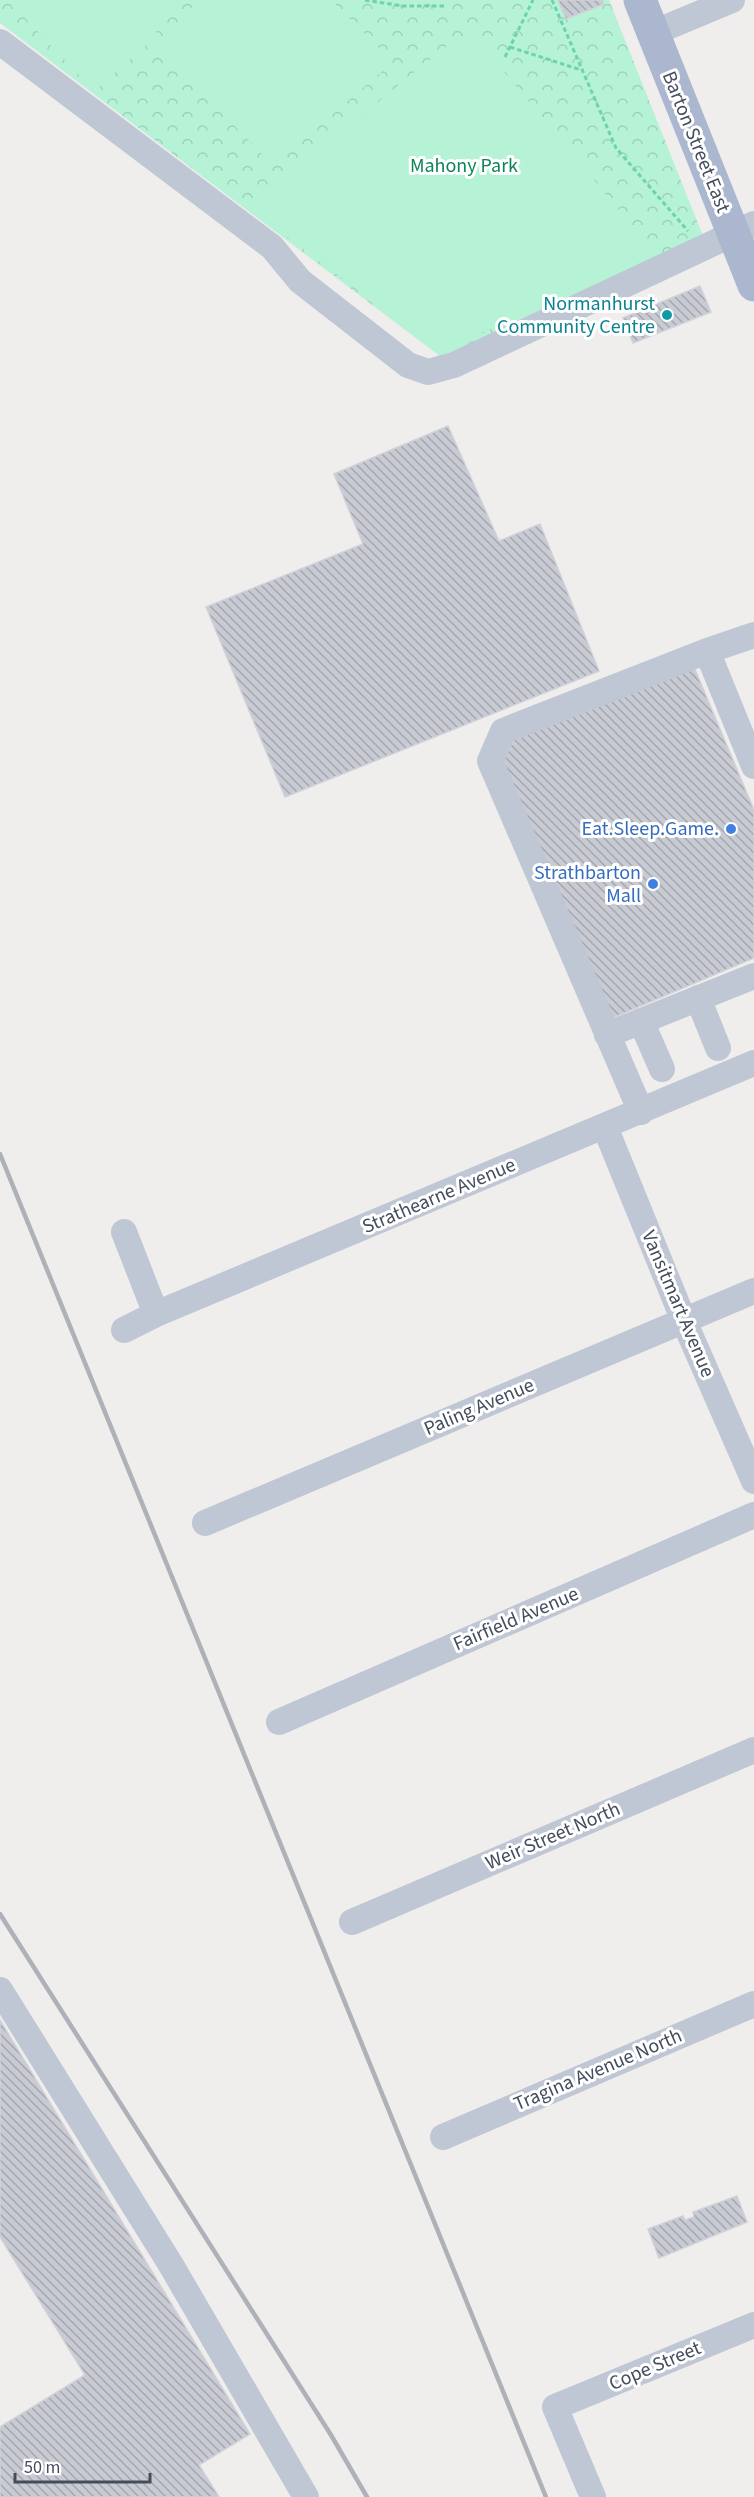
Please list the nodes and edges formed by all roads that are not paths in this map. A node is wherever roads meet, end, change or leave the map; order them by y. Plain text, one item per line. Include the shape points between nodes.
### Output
1 (640, 0) edge
2 (732, 0) edge
3 (653, 33) junction
4 (0, 42) edge
5 (743, 229) edge
6 (754, 285) edge
7 (754, 635) edge
8 (707, 651) junction
9 (754, 766) edge
10 (754, 976) edge
11 (698, 999) junction
12 (641, 1021) junction
13 (607, 1035) junction
14 (718, 1048) dead end
15 (754, 1064) edge
16 (662, 1069) dead end
17 (641, 1112) junction
18 (605, 1127) junction
19 (124, 1232) dead end
20 (754, 1291) edge
21 (156, 1314) junction
22 (684, 1321) junction
23 (124, 1330) dead end
24 (754, 1481) edge
25 (754, 1515) edge
26 (205, 1523) dead end
27 (279, 1722) dead end
28 (754, 1750) edge
29 (352, 1922) dead end
30 (0, 1990) edge
31 (754, 2004) edge
32 (443, 2137) dead end
33 (754, 2325) edge
34 (306, 2497) edge
35 (593, 2497) edge

1 - 3 main road, Barton Street East
2 - 3 street
3 - 5 main road, Barton Street East
4 - 5 street via 272,247 300,280 408,365 429,372 454,365
5 - 6 main road, Barton Street East
7 - 8 street
8 - 9 street
8 - 13 street via 502,731 490,760
10 - 11 street
11 - 12 street
11 - 14 street
12 - 13 street
12 - 16 street
13 - 17 street
15 - 17 street, Strathearne Avenue
17 - 18 street, Strathearne Avenue
18 - 21 street, Strathearne Avenue
18 - 22 street, Vansitmart Avenue
19 - 21 street
20 - 22 street, Paling Avenue
21 - 23 street, Strathearne Avenue
22 - 24 street, Vansitmart Avenue
22 - 26 street, Paling Avenue
25 - 27 street, Fairfield Avenue
28 - 29 street, Weir Street North
30 - 34 street via 171,2265
31 - 32 street, Tragina Avenue North
33 - 35 street, Cope Street via 555,2407

